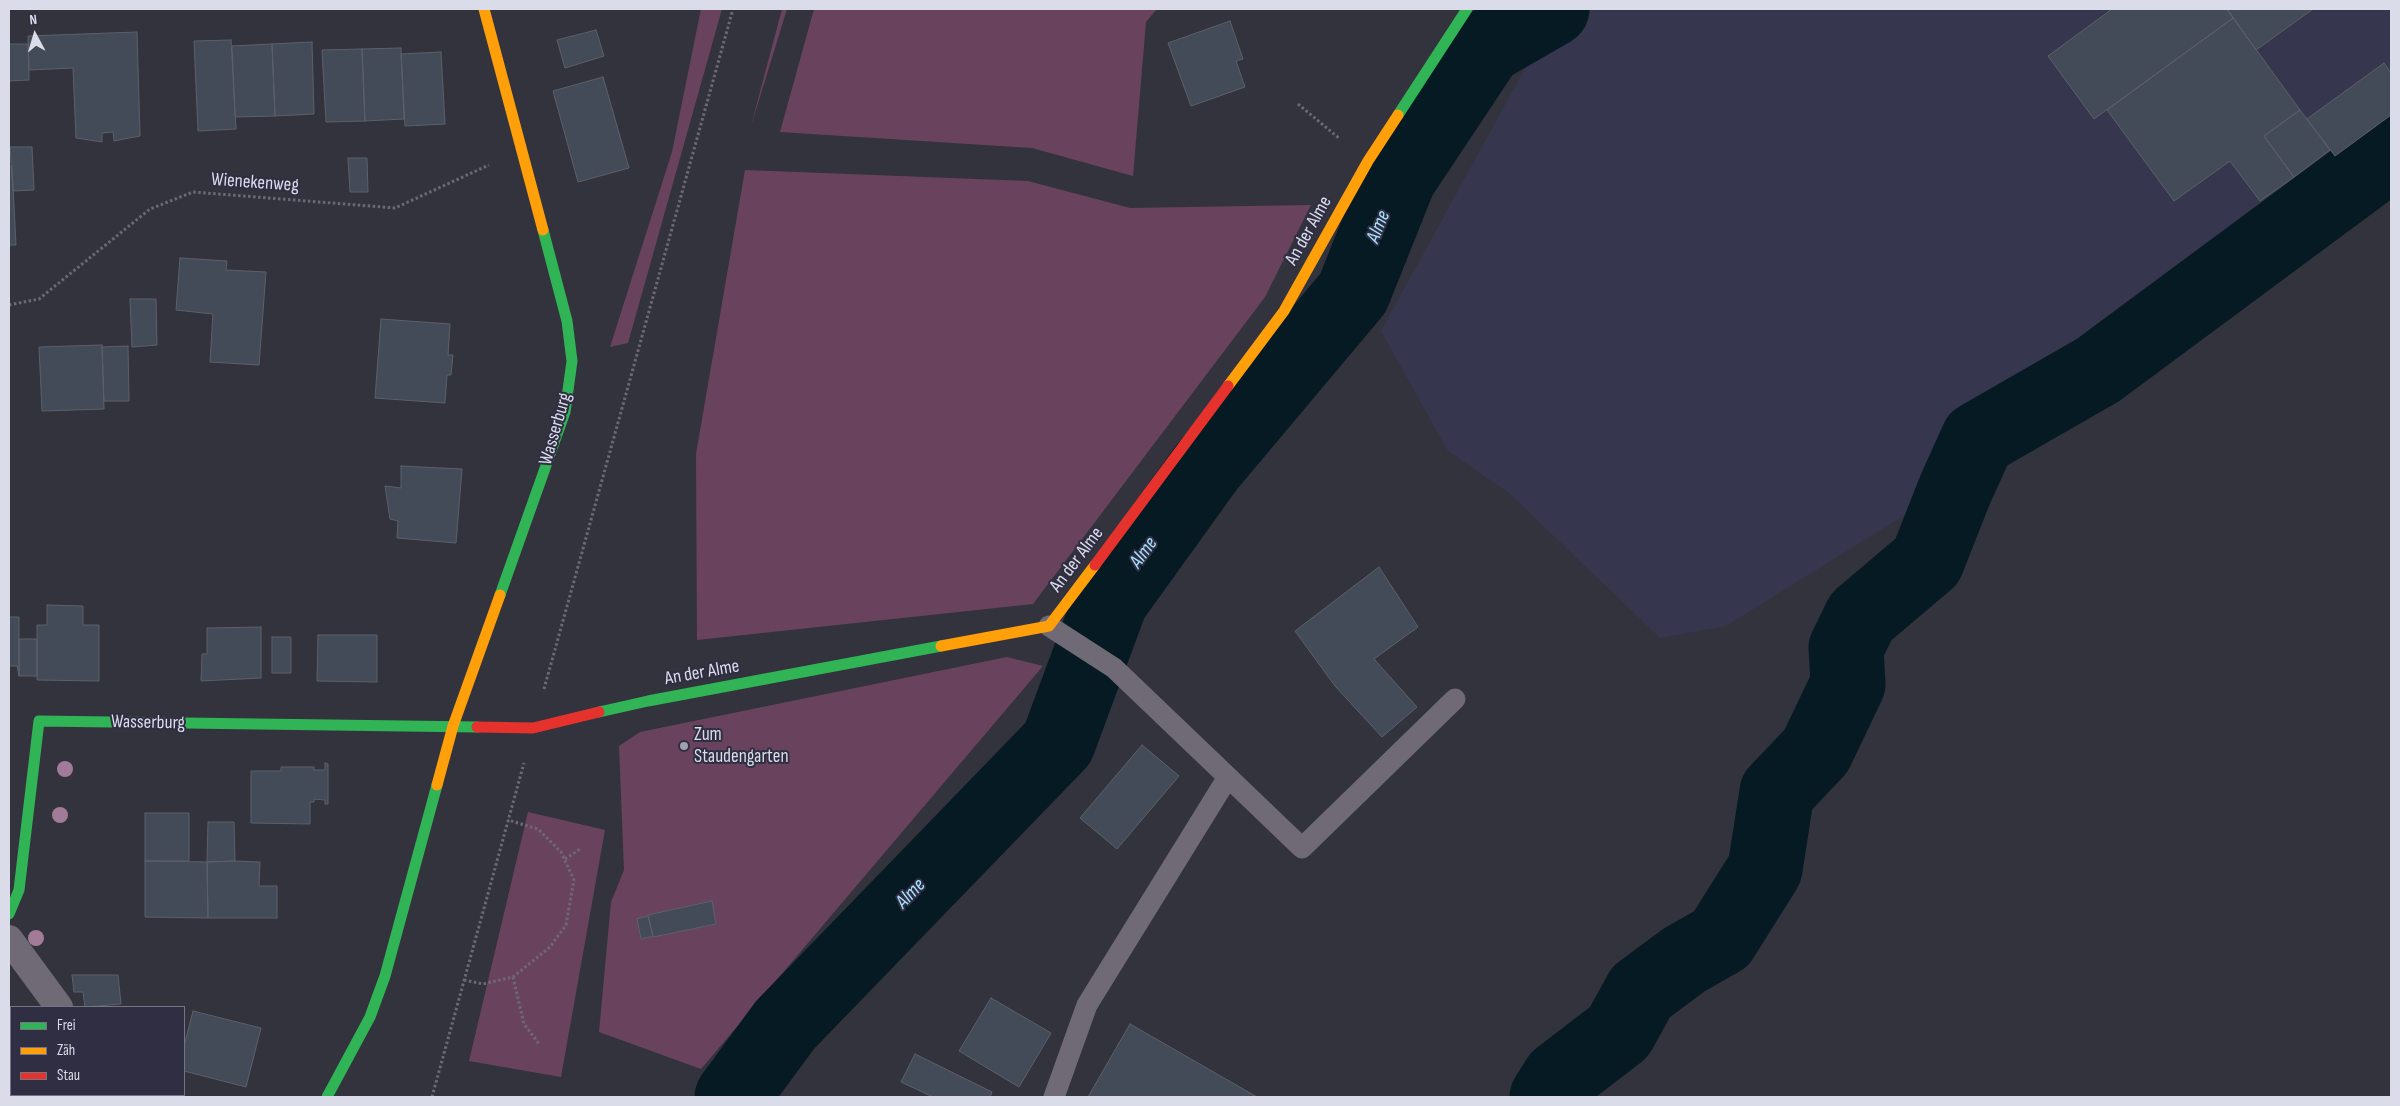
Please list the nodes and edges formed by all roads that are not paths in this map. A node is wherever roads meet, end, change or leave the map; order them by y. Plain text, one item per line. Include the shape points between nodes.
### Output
1 (484, 9) edge
2 (1467, 9) edge
3 (1049, 626) junction
4 (1455, 699) dead end
5 (453, 726) junction
6 (1228, 778) junction
7 (9, 914) edge
8 (9, 939) edge
9 (58, 1006) edge
10 (327, 1097) edge
11 (1054, 1097) edge

1 - 5 street, Wasserburg via 567,321 572,361 565,412
2 - 3 street, An der Alme via 1368,161 1284,311
3 - 5 street, An der Alme via 648,701 533,728
3 - 6 lane via 1114,668
4 - 6 lane via 1302,848
5 - 7 street, Wasserburg via 39,721 19,890
5 - 10 street, Wasserburg via 384,976 370,1017
6 - 11 lane via 1087,1005
8 - 9 street

